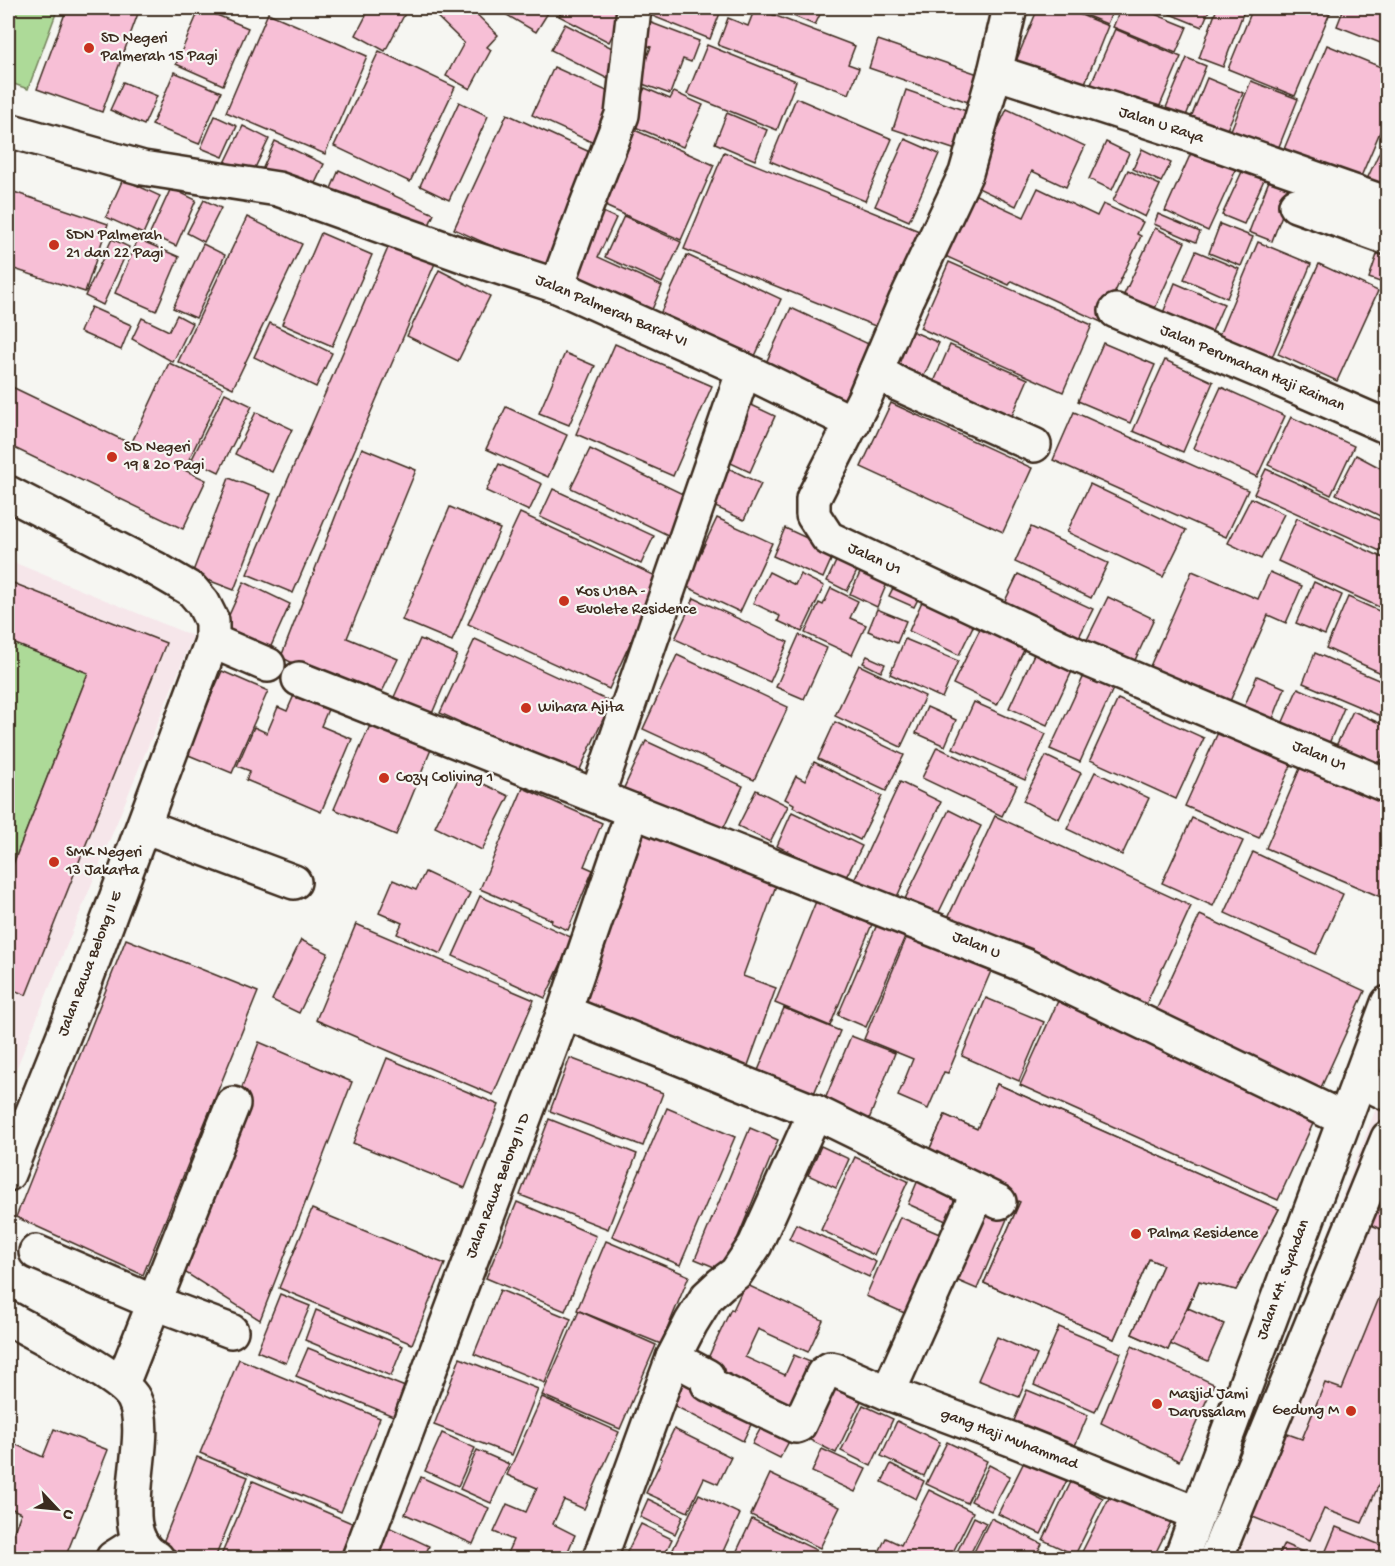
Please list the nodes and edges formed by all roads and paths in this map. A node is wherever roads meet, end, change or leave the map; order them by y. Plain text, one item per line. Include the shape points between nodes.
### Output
1 (634, 8) edge
2 (1010, 8) edge
3 (995, 72) junction
4 (8, 130) edge
5 (1388, 204) edge
6 (1296, 205) dead end
7 (1388, 238) edge
8 (557, 286) junction
9 (1116, 311) dead end
10 (744, 370) junction
11 (876, 371) junction
12 (852, 423) junction
13 (1388, 427) edge
14 (1034, 445) dead end
15 (8, 493) edge
16 (212, 641) junction
17 (268, 665) dead end
18 (299, 679) dead end
19 (1388, 786) edge
20 (597, 796) junction
21 (633, 811) junction
22 (144, 826) junction
23 (294, 882) dead end
24 (1388, 1003) edge
25 (564, 1012) junction
26 (1373, 1087) edge
27 (232, 1104) dead end
28 (815, 1112) junction
29 (1344, 1119) junction
30 (1388, 1138) edge
31 (8, 1174) edge
32 (36, 1252) dead end
33 (153, 1302) junction
34 (8, 1318) edge
35 (231, 1331) dead end
36 (673, 1358) junction
37 (122, 1384) junction
38 (888, 1394) junction
39 (1198, 1514) junction
40 (148, 1550) edge
41 (112, 1558) edge
42 (358, 1558) edge
43 (600, 1558) edge
44 (1181, 1558) edge
45 (1216, 1558) edge

1 - 8 street via 622,115
2 - 3 street
3 - 5 street, Jalan U Raya
3 - 11 street, Jalan U1 via 966,173
4 - 8 street, Jalan Palmerah Barat VI via 143,168 278,189
6 - 7 street
8 - 10 street, Jalan Palmerah Barat VI
9 - 13 street, Jalan Perumahan Haji Raiman
10 - 12 street
10 - 20 street
11 - 12 street, Jalan U1
11 - 14 street
12 - 19 street, Jalan U1 via 813,499 813,515 828,538 1077,655
15 - 16 street via 192,590 212,621
16 - 17 street
16 - 22 street, Jalan Rawa Belong II E
18 - 20 street
20 - 21 street, Jalan U
21 - 25 street, Jalan Rawa Belong II D
21 - 29 street, Jalan U via 1026,966
22 - 23 street
22 - 31 street, Jalan Rawa Belong II E
24 - 26 street, Jalan KH. Syahdan
25 - 28 street
25 - 42 street, Jalan Rawa Belong II D
26 - 29 street, Jalan KH. Syahdan
27 - 33 street
28 - 36 street via 755,1245 736,1273 707,1298
28 - 38 street via 988,1197
29 - 39 street, Jalan KH. Syahdan
30 - 45 street
32 - 33 street
33 - 35 street
33 - 37 street
34 - 37 street
36 - 38 street, gang Haji Muhammad via 707,1376 708,1384 796,1426 826,1370 835,1370
36 - 43 street
37 - 40 street via 134,1398 139,1415 134,1522
38 - 39 street, gang Haji Muhammad
39 - 44 street, Jalan KH. Syahdan
40 - 41 street

